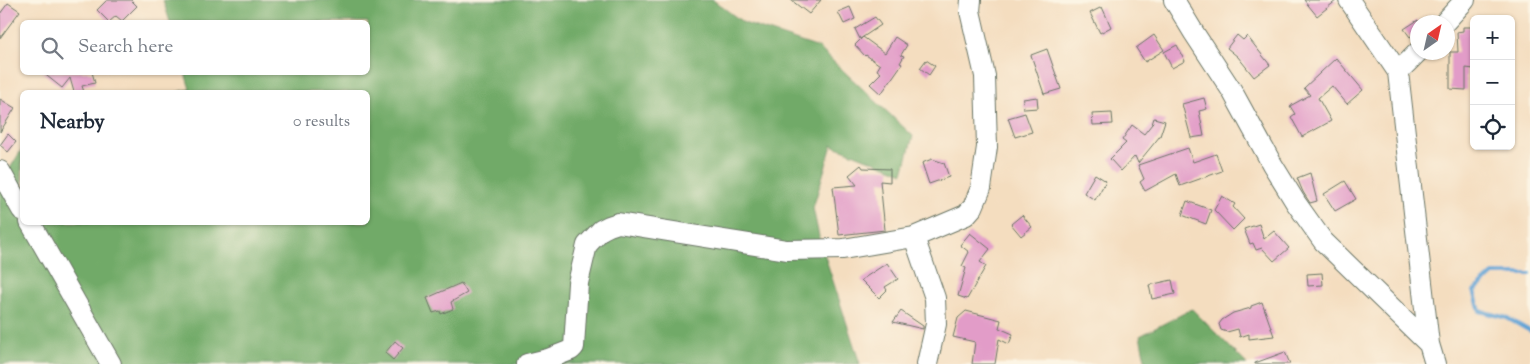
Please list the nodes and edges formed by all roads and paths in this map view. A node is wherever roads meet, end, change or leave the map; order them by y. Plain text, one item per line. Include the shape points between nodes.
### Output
1 (971, 0) edge
2 (1349, 0) edge
3 (1465, 0) edge
4 (1181, 3) edge
5 (1451, 15) edge
6 (1410, 60) edge
7 (1398, 72) junction
8 (0, 171) edge
9 (20, 206) edge
10 (32, 225) edge
11 (914, 236) junction
12 (1429, 344) junction
13 (111, 364) edge
14 (527, 364) edge
15 (927, 364) edge
16 (1435, 364) edge

1 - 11 street via 970,11 985,76 987,147 981,188 966,216
2 - 7 street
3 - 5 street
4 - 12 street via 1194,33 1232,91 1272,164 1323,241
6 - 7 street
7 - 12 street
8 - 9 street
10 - 13 street
11 - 14 street via 843,249 787,250 618,224 609,226 587,245 578,283 574,347
11 - 15 street via 935,298 936,324
12 - 16 street

